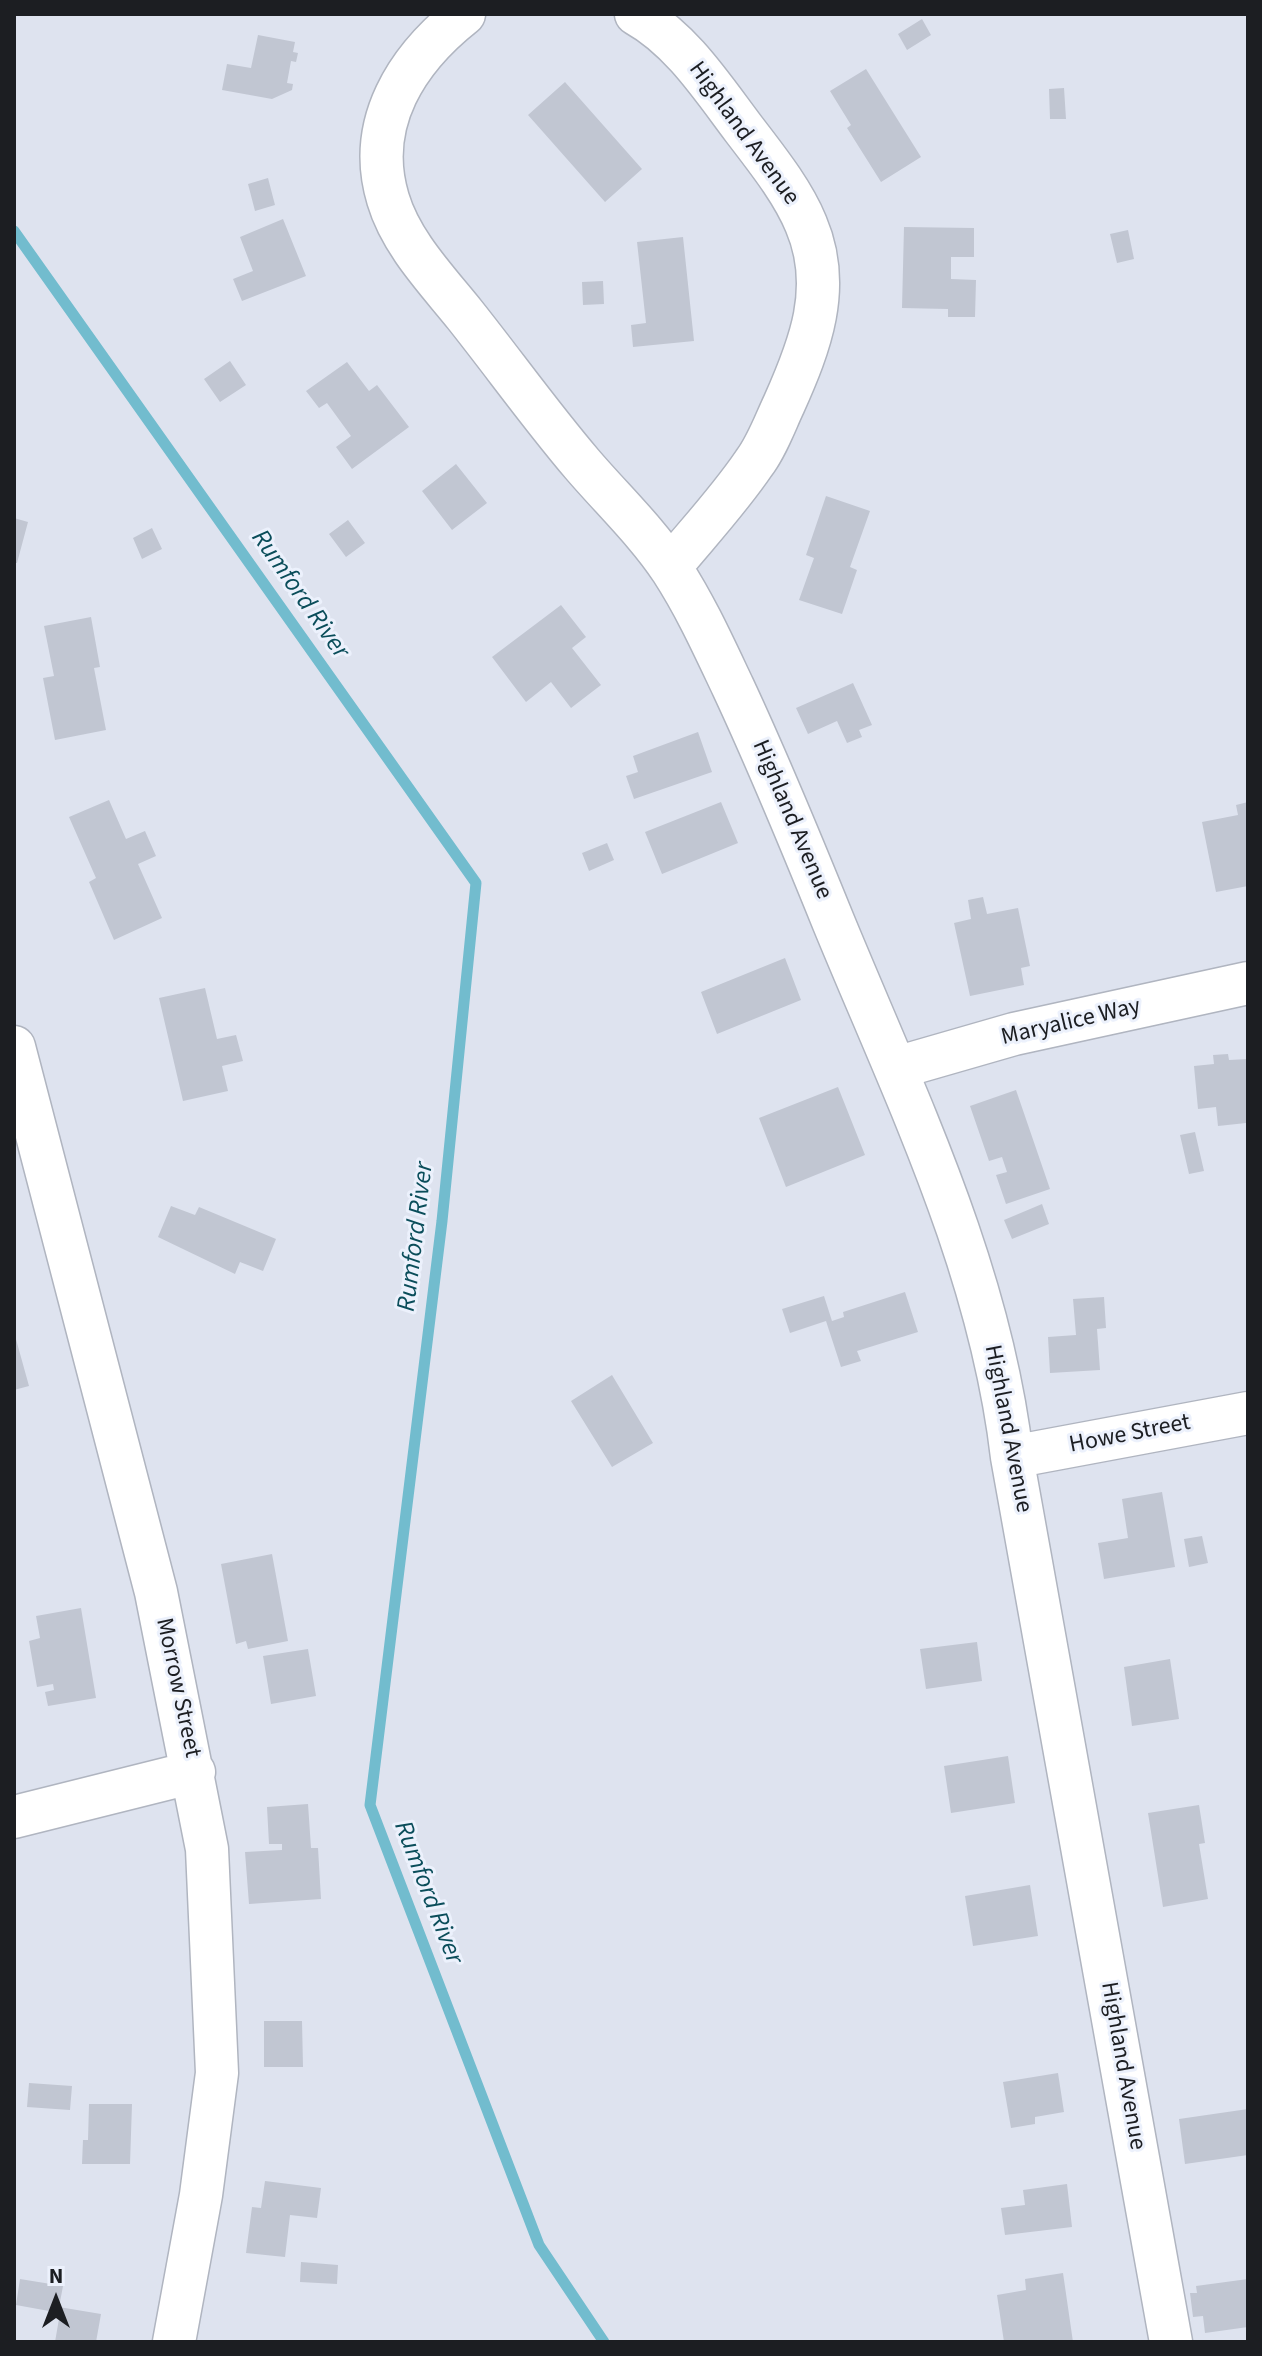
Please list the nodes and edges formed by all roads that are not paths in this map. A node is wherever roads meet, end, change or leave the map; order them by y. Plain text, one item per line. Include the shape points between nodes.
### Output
1 (464, 14) edge
2 (636, 14) edge
3 (670, 567) junction
4 (1248, 983) edge
5 (14, 1047) edge
6 (896, 1068) junction
7 (1248, 1413) edge
8 (1012, 1457) junction
9 (194, 1772) junction
10 (14, 1817) edge
11 (174, 2342) edge
12 (1171, 2342) edge

1 - 3 street, Highland Avenue via 425,47 401,79 385,133 387,196 398,225 422,261
2 - 3 street, Highland Avenue via 666,34 746,132 799,211 817,259 815,327 774,425 756,462
3 - 6 street, Highland Avenue via 767,760
4 - 6 street, Maryalice Way via 1014,1034
5 - 9 street, Morrow Street via 156,1592
6 - 8 street, Highland Avenue via 964,1244 1005,1395
7 - 8 street, Howe Street
8 - 12 street, Highland Avenue
9 - 10 street
9 - 11 street, Morrow Street via 207,1849 217,2073

